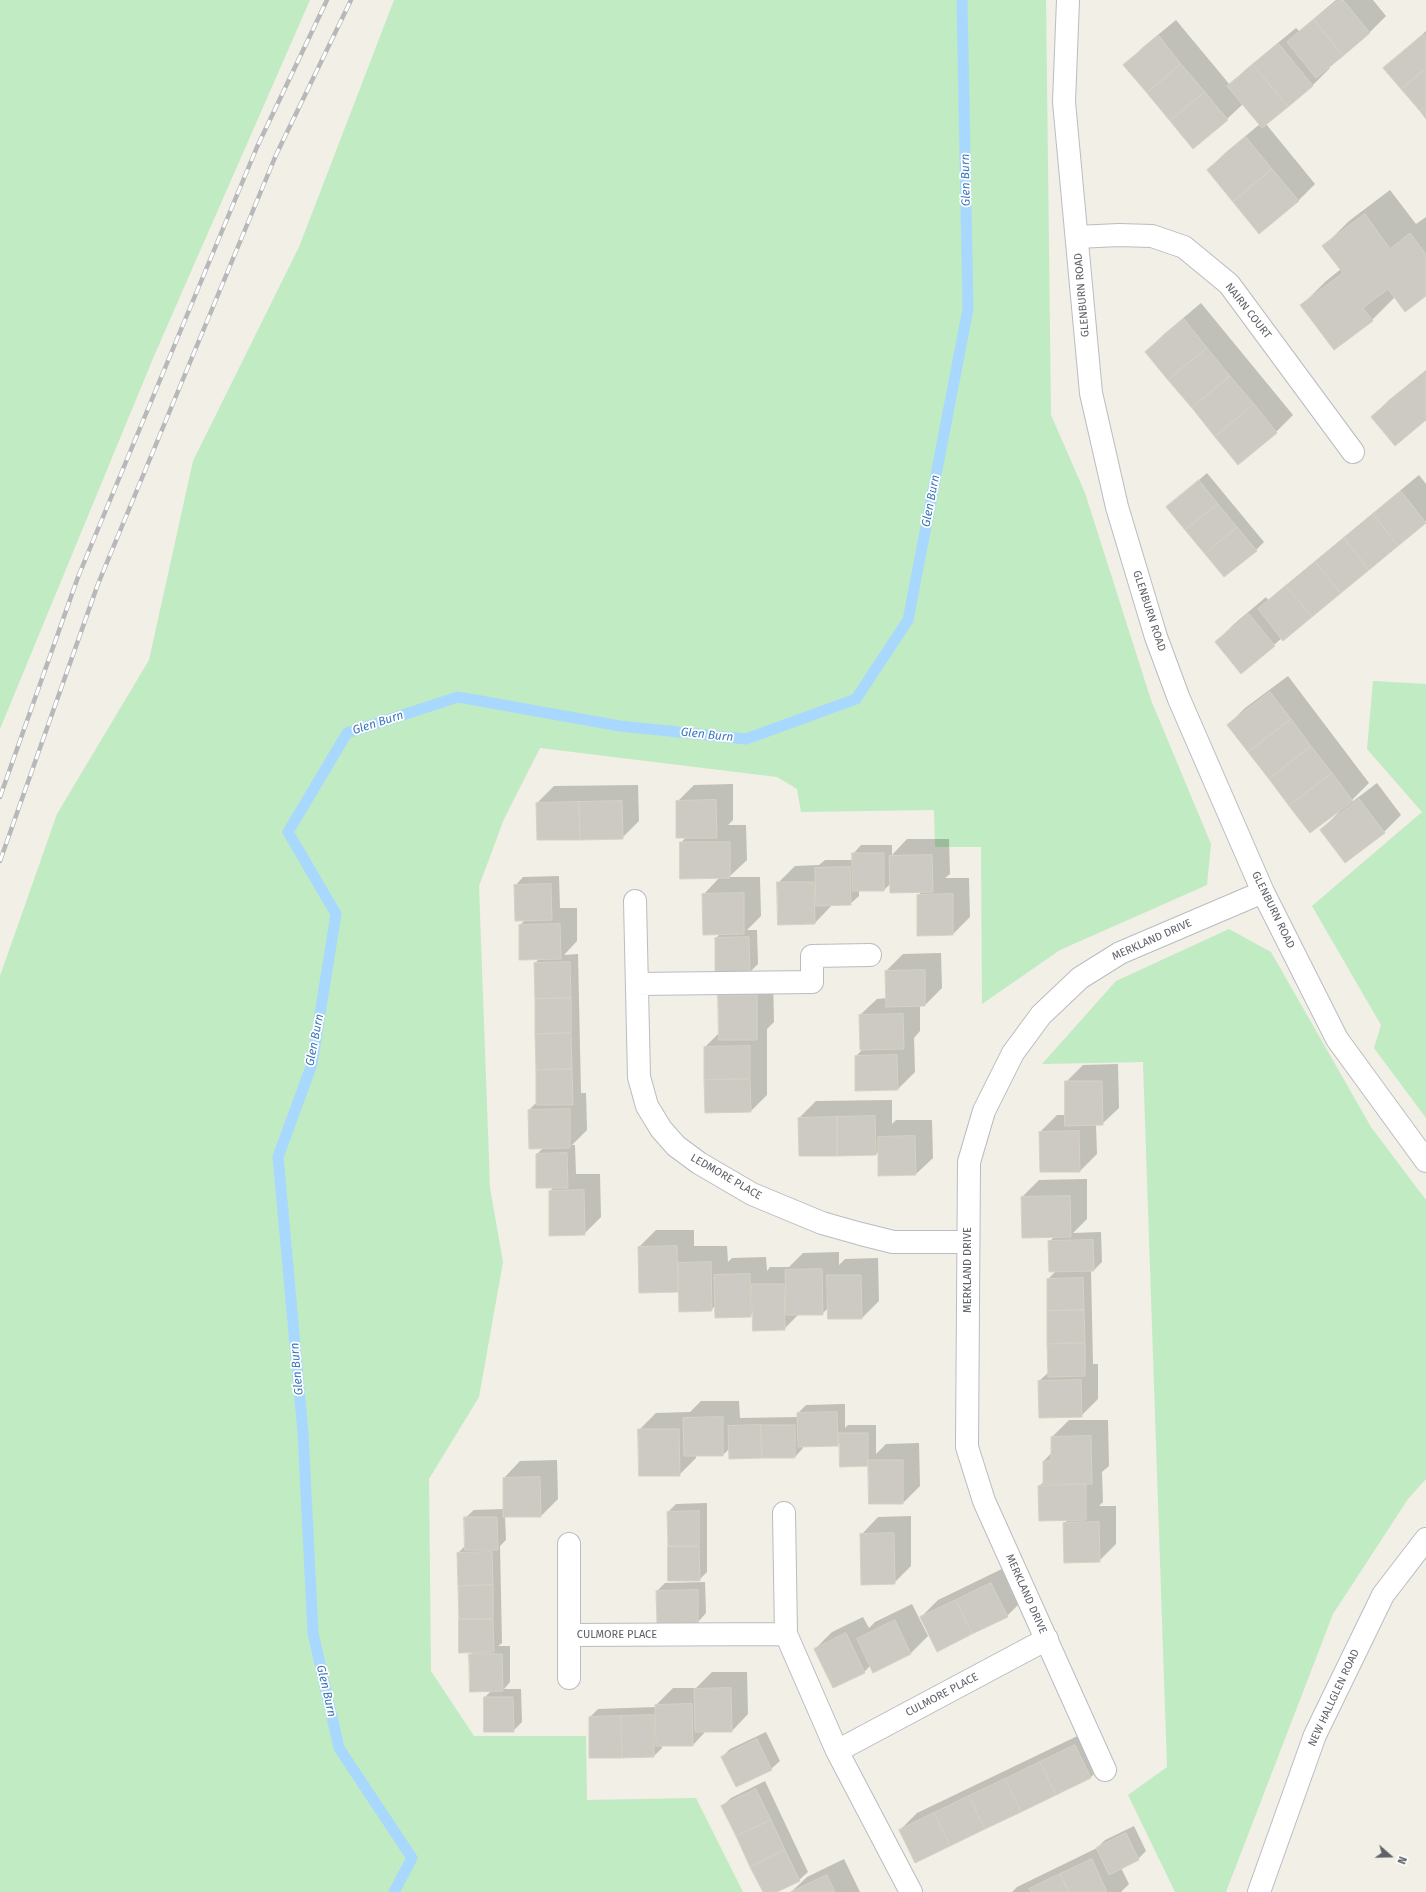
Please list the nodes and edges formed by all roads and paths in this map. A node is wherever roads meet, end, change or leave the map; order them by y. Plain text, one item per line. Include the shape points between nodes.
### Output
1 (1068, 0) edge
2 (1077, 237) junction
3 (1353, 452) dead end
4 (1263, 892) junction
5 (635, 901) dead end
6 (870, 955) dead end
7 (637, 984) junction
8 (1426, 1161) edge
9 (968, 1242) junction
10 (784, 1513) dead end
11 (1426, 1539) edge
12 (569, 1544) dead end
13 (786, 1634) junction
14 (569, 1635) junction
15 (1047, 1639) junction
16 (569, 1678) dead end
17 (837, 1751) junction
18 (1105, 1770) dead end
19 (910, 1892) edge
20 (1259, 1892) edge

1 - 2 street, GLENBURN ROAD via 1064,102
2 - 3 street, NAIRN COURT via 1152,236 1184,247 1229,284
2 - 4 street, GLENBURN ROAD via 1091,393 1117,507 1156,637 1179,699
4 - 8 street, GLENBURN ROAD via 1337,1039
4 - 9 street, MERKLAND DRIVE via 1120,953 1080,978 1041,1016 1013,1053 984,1111 970,1162
5 - 7 street, LEDMORE PLACE
6 - 7 street via 812,956 812,982
7 - 9 street, LEDMORE PLACE via 639,1077 647,1106 661,1129 676,1146 699,1163 752,1194 822,1223 893,1242
9 - 15 street, MERKLAND DRIVE via 966,1447 984,1500
10 - 13 street
11 - 20 street, NEW HALLGLEN ROAD via 1383,1596 1315,1736
12 - 14 street, CULMORE PLACE
13 - 14 street, CULMORE PLACE
13 - 17 street
14 - 16 street, CULMORE PLACE
15 - 17 street, CULMORE PLACE
15 - 18 street, MERKLAND DRIVE
17 - 19 street

